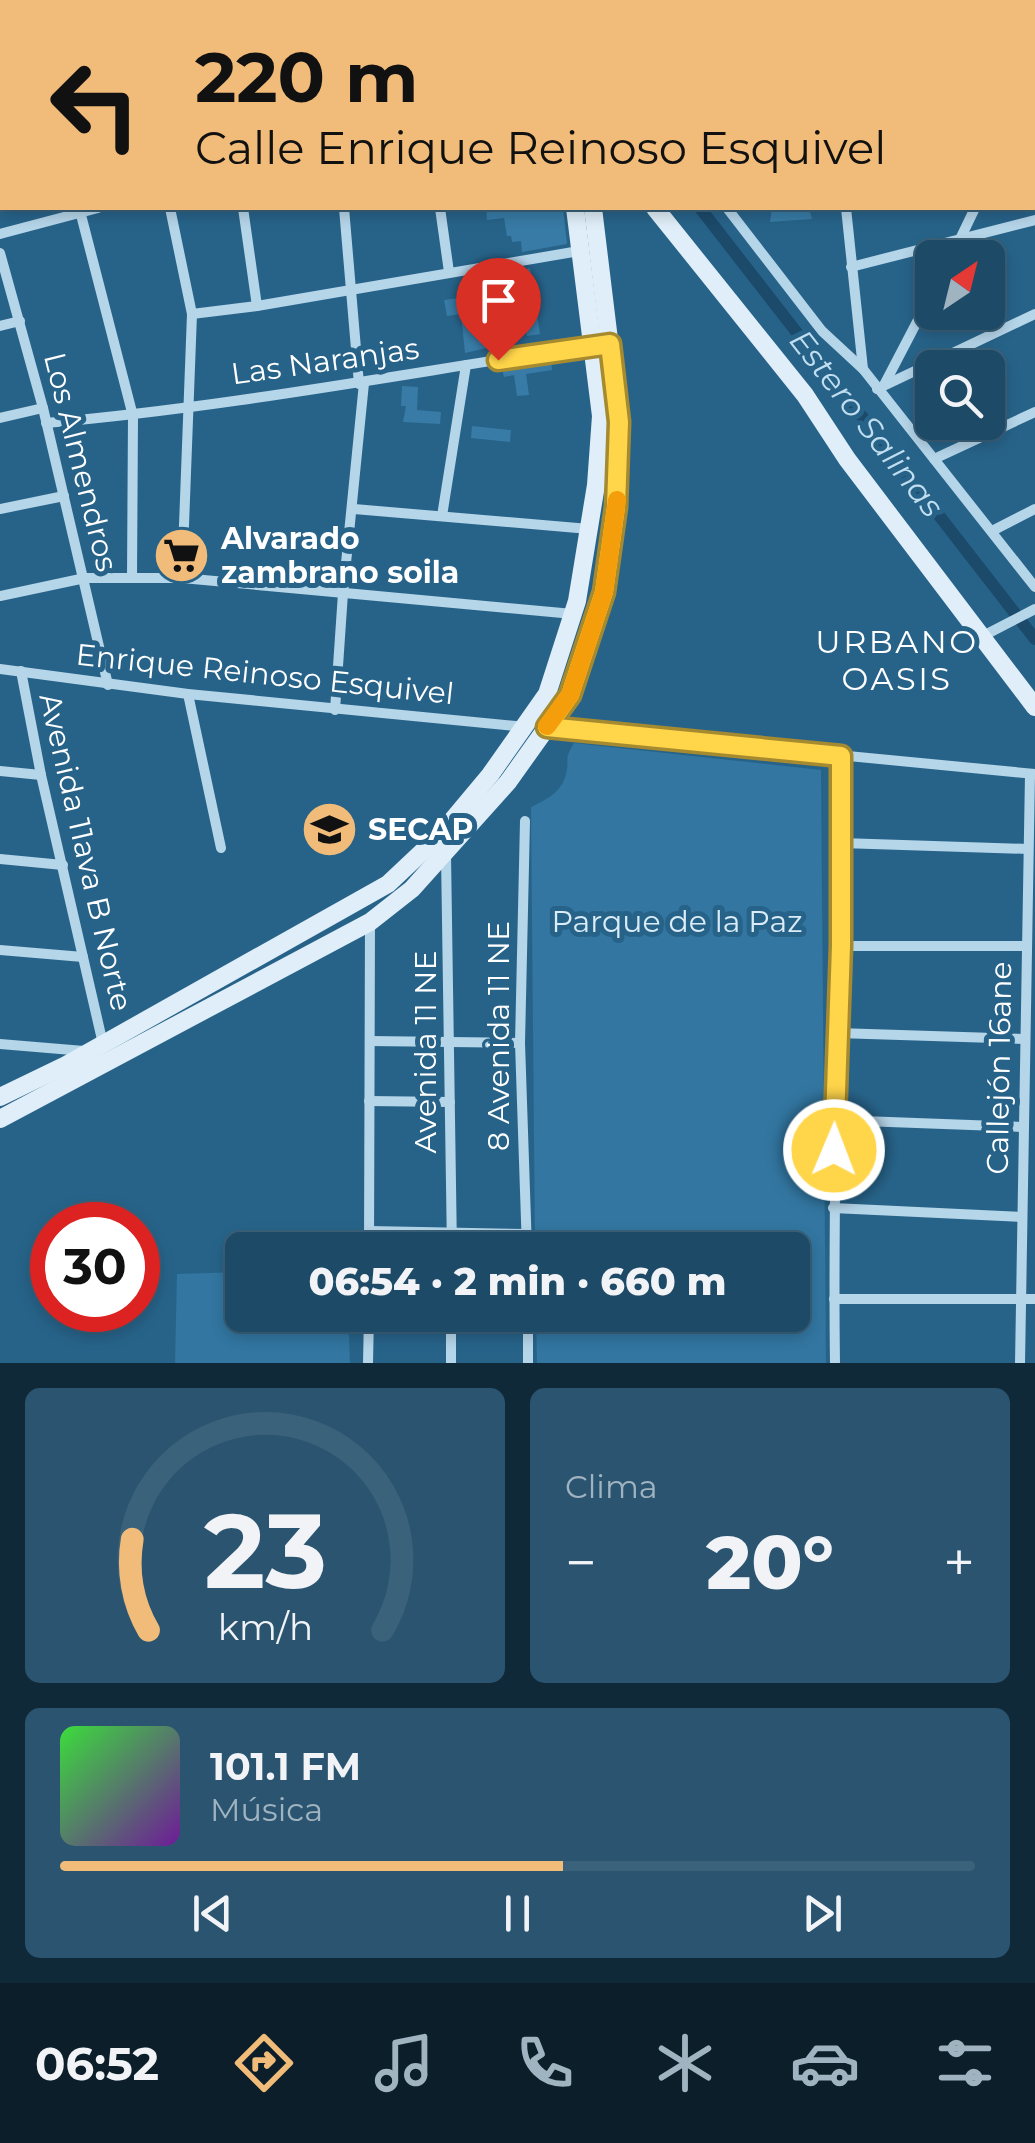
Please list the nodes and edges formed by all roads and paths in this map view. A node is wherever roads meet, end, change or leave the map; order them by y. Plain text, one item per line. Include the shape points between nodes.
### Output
1 (86, 210) edge
2 (170, 210) edge
3 (244, 210) edge
4 (344, 210) edge
5 (440, 210) edge
6 (575, 210) edge
7 (593, 210) edge
8 (656, 210) edge
9 (729, 210) edge
10 (846, 210) edge
11 (974, 210) edge
12 (80, 211) junction
13 (1035, 218) edge
14 (0, 234) edge
15 (959, 240) edge
16 (962, 240) edge
17 (579, 251) junction
18 (915, 251) edge
19 (0, 253) edge
20 (851, 266) junction
21 (448, 272) junction
22 (350, 289) junction
23 (258, 306) junction
24 (192, 314) junction
25 (1035, 314) edge
26 (20, 321) junction
27 (915, 324) edge
28 (0, 326) edge
29 (601, 345) junction
30 (466, 365) junction
31 (863, 369) junction
32 (362, 384) junction
33 (881, 387) junction
34 (188, 406) junction
35 (43, 408) junction
36 (1035, 412) edge
37 (133, 416) junction
38 (0, 418) edge
39 (46, 423) junction
40 (934, 459) junction
41 (64, 496) junction
42 (354, 508) junction
43 (1035, 509) edge
44 (0, 510) edge
45 (442, 516) junction
46 (590, 530) junction
47 (992, 531) junction
48 (85, 578) junction
49 (132, 578) junction
50 (182, 578) junction
51 (1035, 587) edge
52 (343, 593) junction
53 (0, 596) edge
54 (1035, 609) edge
55 (574, 614) junction
56 (991, 632) junction
57 (0, 669) edge
58 (21, 671) junction
59 (108, 685) junction
60 (188, 694) junction
61 (1035, 707) edge
62 (335, 710) junction
63 (525, 727) junction
64 (547, 727) junction
65 (841, 756) junction
66 (0, 771) edge
67 (1033, 774) edge
68 (41, 775) junction
69 (525, 821) dead end
70 (841, 842) junction
71 (221, 848) dead end
72 (1028, 849) junction
73 (446, 854) junction
74 (0, 859) edge
75 (63, 865) junction
76 (370, 922) junction
77 (841, 946) junction
78 (1026, 946) junction
79 (0, 950) edge
80 (82, 957) junction
81 (837, 1033) junction
82 (1025, 1039) junction
83 (370, 1040) junction
84 (450, 1041) junction
85 (520, 1043) junction
86 (0, 1044) edge
87 (97, 1048) junction
88 (0, 1098) edge
89 (369, 1100) junction
90 (450, 1102) junction
91 (1035, 1112) edge
92 (0, 1119) edge
93 (835, 1120) junction
94 (1023, 1124) junction
95 (1022, 1162) junction
96 (1035, 1180) edge
97 (833, 1208) junction
98 (1022, 1217) junction
99 (369, 1231) joint
100 (452, 1232) joint
101 (526, 1232) edge
102 (834, 1299) junction
103 (1035, 1299) edge
104 (1022, 1300) junction
105 (368, 1332) edge
106 (452, 1332) edge
107 (528, 1332) edge
108 (368, 1363) edge
109 (452, 1363) edge
110 (528, 1363) edge
111 (835, 1363) edge
112 (1020, 1363) edge

1 - 12 street
2 - 24 street
3 - 23 street
4 - 22 street
5 - 21 street
6 - 17 main road
7 - 29 main road
8 - 56 main road via 805,395 847,459
9 - 31 street via 822,331
10 - 20 street
11 - 15 street
12 - 14 street
12 - 37 street
13 - 16 street
17 - 21 street
17 - 29 main road
18 - 20 street
19 - 26 street, Los Almendros
20 - 31 street
21 - 22 street
22 - 23 street
22 - 32 street
23 - 24 street
24 - 34 street
25 - 33 street
26 - 28 street
26 - 35 street, Los Almendros
27 - 33 street
29 - 30 street, Las Naranjas
29 - 46 main road
29 - 64 main road via 619,422 604,592 570,695
30 - 32 street, Las Naranjas
30 - 45 street
31 - 33 street
32 - 34 street, Las Naranjas
32 - 42 street
33 - 40 street
34 - 37 street, Las Naranjas
34 - 50 street
35 - 38 street
35 - 39 street, Los Almendros
36 - 40 street
37 - 39 street, Las Naranjas
37 - 49 street
39 - 41 street, Los Almendros
40 - 47 street
41 - 44 street
41 - 48 street, Los Almendros
42 - 45 street
42 - 52 street
43 - 47 street
45 - 46 street
46 - 55 main road
47 - 51 street
48 - 49 street
48 - 53 street
48 - 59 street, Los Almendros
49 - 50 street
50 - 52 street
52 - 55 street
52 - 62 street
54 - 56 street
55 - 63 main road via 547,694
56 - 61 main road
57 - 58 street, Enrique Reinoso Esquivel
58 - 59 street, Enrique Reinoso Esquivel
58 - 68 street, Avenida 11ava B Norte
59 - 60 street, Enrique Reinoso Esquivel
60 - 62 street, Enrique Reinoso Esquivel
60 - 71 street
62 - 63 street, Enrique Reinoso Esquivel
63 - 64 street, Enrique Reinoso Esquivel
63 - 87 main road via 440,836 388,884
64 - 65 street, Enrique Reinoso Esquivel
64 - 73 main road
65 - 67 street, Enrique Reinoso Esquivel
65 - 70 street
66 - 68 street
67 - 72 street, Callejón 16ane
68 - 75 street, Avenida 11ava B Norte
69 - 85 street, 8 Avenida 11 NE
70 - 72 street
70 - 77 street
72 - 78 street, Callejón 16ane
73 - 76 main road
73 - 84 street, Avenida 11 NE
74 - 75 street
75 - 80 street, Avenida 11ava B Norte
76 - 83 street
76 - 92 main road
77 - 78 street
77 - 81 street
78 - 82 street, Callejón 16ane
79 - 80 street
80 - 87 street, Avenida 11ava B Norte
81 - 82 street
81 - 93 street
82 - 94 street, Callejón 16ane
83 - 84 street
83 - 89 street
84 - 85 street
84 - 90 street, Avenida 11 NE
85 - 101 street, 8 Avenida 11 NE
86 - 87 street
87 - 88 main road
89 - 90 street
89 - 99 street
90 - 100 street, Avenida 11 NE
91 - 94 street
93 - 94 street
93 - 97 street
94 - 95 street, Callejón 16ane
95 - 96 street
95 - 98 street, Callejón 16ane
97 - 98 street
97 - 102 street
98 - 104 street, Callejón 16ane
99 - 100 street
102 - 104 street
102 - 111 street
103 - 104 street
104 - 112 street, Callejón 16ane
105 - 108 street
106 - 109 street
107 - 110 street

